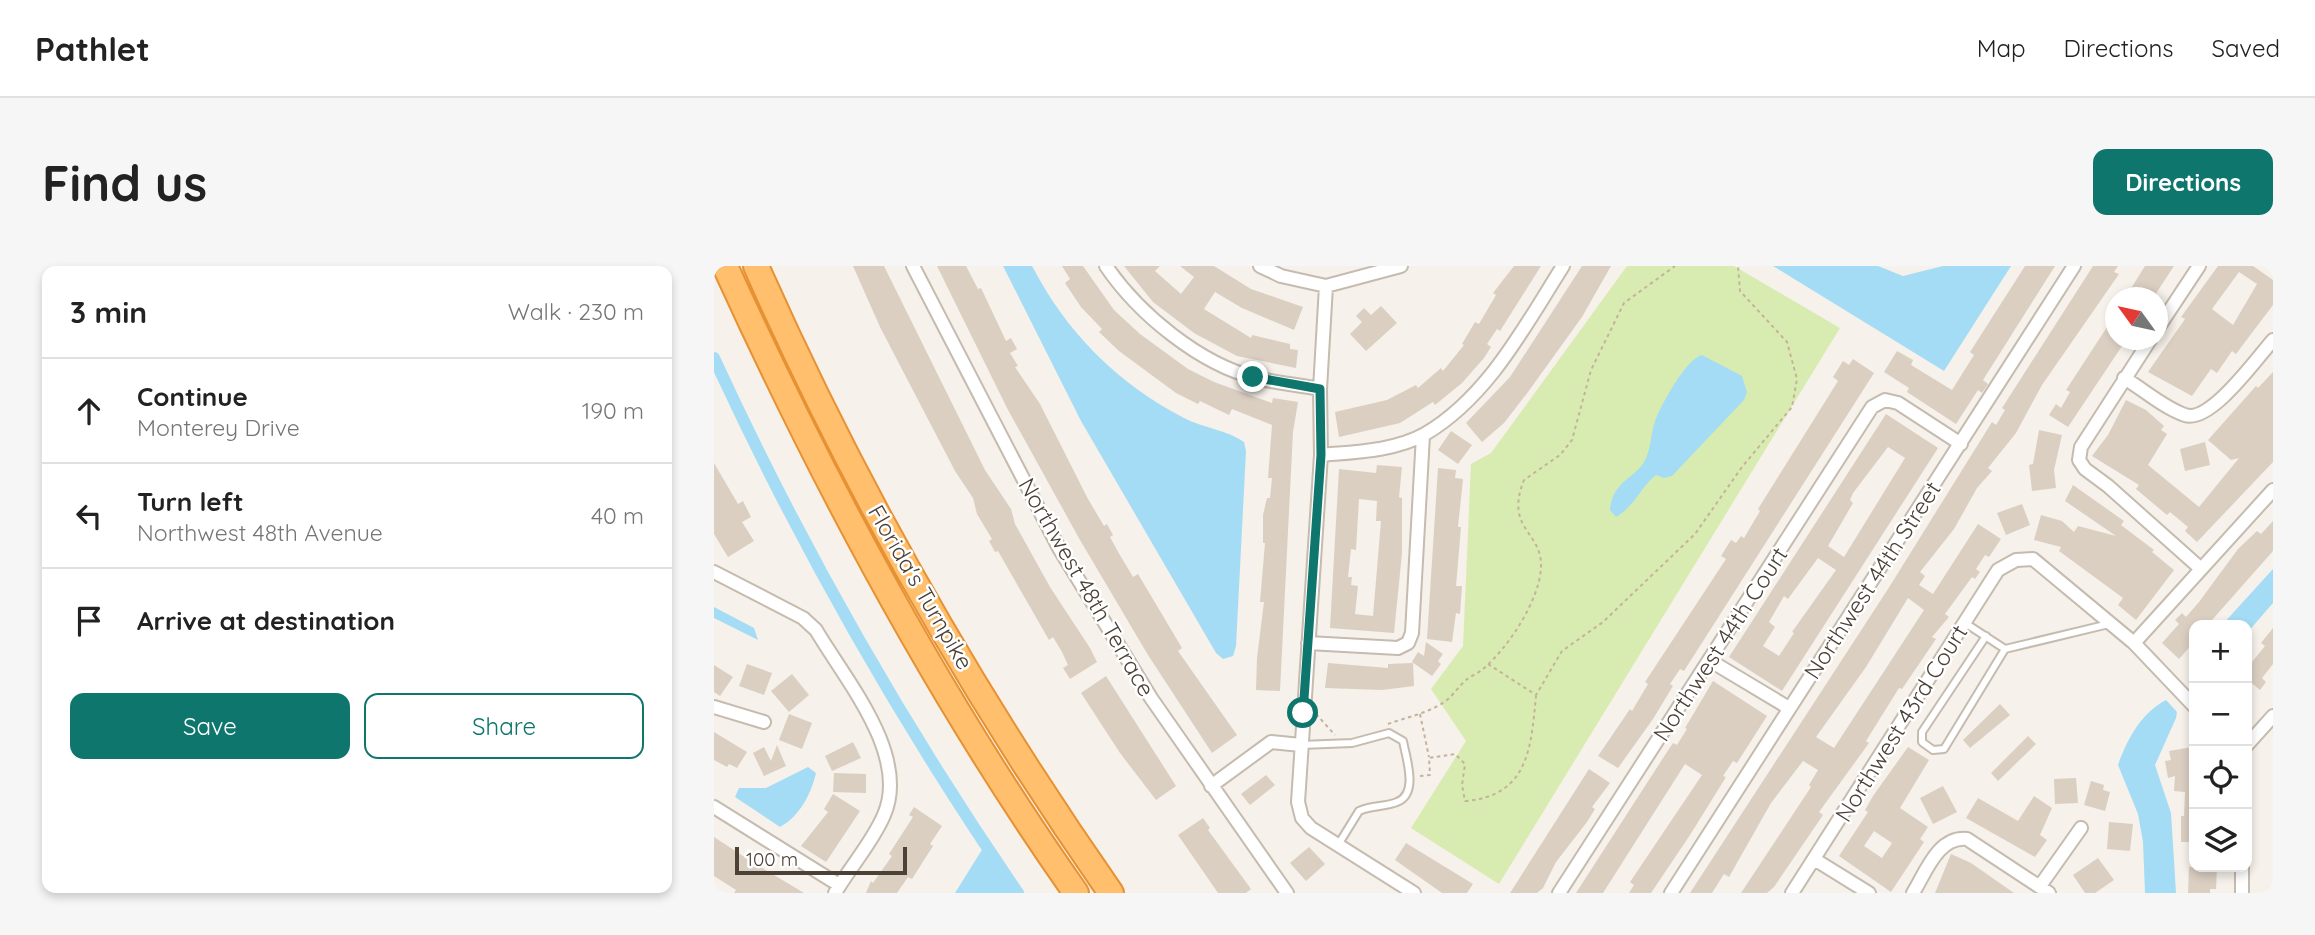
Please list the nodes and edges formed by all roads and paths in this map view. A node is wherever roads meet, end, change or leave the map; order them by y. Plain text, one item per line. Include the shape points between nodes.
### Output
1 (725, 266) edge
2 (756, 266) edge
3 (913, 266) edge
4 (1106, 266) edge
5 (1260, 266) edge
6 (1401, 266) edge
7 (1563, 266) edge
8 (1675, 266) edge
9 (1738, 266) edge
10 (2074, 266) edge
11 (2199, 266) edge
12 (1326, 286) junction
13 (2168, 313) edge
14 (2273, 340) edge
15 (2143, 350) edge
16 (2124, 378) junction
17 (1320, 389) junction
18 (1423, 435) junction
19 (1961, 444) junction
20 (1321, 455) junction
21 (2273, 490) edge
22 (2200, 568) junction
23 (714, 572) edge
24 (1965, 622) junction
25 (2111, 624) junction
26 (1986, 636) junction
27 (1308, 643) junction
28 (2134, 643) junction
29 (2005, 649) junction
30 (1709, 660) junction
31 (1488, 664) junction
32 (1536, 695) junction
33 (2189, 701) edge
34 (714, 707) edge
35 (1789, 708) junction
36 (1311, 713) dead end
37 (1420, 714) junction
38 (2273, 716) edge
39 (764, 722) dead end
40 (1377, 727) dead end
41 (1346, 734) dead end
42 (2252, 739) edge
43 (1301, 745) junction
44 (1429, 758) junction
45 (1409, 778) junction
46 (1211, 786) junction
47 (714, 807) edge
48 (2081, 828) dead end
49 (1338, 845) junction
50 (1814, 859) junction
51 (2242, 872) edge
52 (837, 889) edge
53 (2045, 890) edge
54 (1076, 893) edge
55 (1111, 893) edge
56 (1287, 893) edge
57 (1414, 893) edge
58 (1559, 893) edge
59 (1671, 893) edge
60 (1793, 893) edge
61 (1869, 893) edge
62 (1913, 893) edge
63 (2242, 893) edge

1 - 54 highway, Florida's Turnpike via 779,386 908,629
2 - 55 highway, Florida's Turnpike via 800,366 928,605 1063,824
3 - 46 street, Northwest 48th Terrace via 1059,548
4 - 17 street via 1161,327 1209,357 1253,377
5 - 12 street
6 - 12 street
7 - 18 street via 1488,379
8 - 31 path via 1624,303 1591,370 1572,440 1560,455 1524,480 1516,512 1537,547 1541,569 1526,615
9 - 32 path via 1740,291 1787,342 1797,379 1792,407 1695,534 1603,622 1562,650
10 - 19 street, Northwest 44th Street
11 - 13 street
12 - 17 street
14 - 16 street via 2216,405 2200,416 2186,416
15 - 16 street
16 - 22 street via 2081,447 2080,460
17 - 20 street
18 - 20 street via 1373,450
18 - 27 street via 1408,643 1398,648
19 - 30 street, Northwest 44th Court via 1898,403 1885,401 1872,407
19 - 35 street, Northwest 44th Street
20 - 27 street
21 - 22 street
22 - 28 street
23 - 52 street via 803,618 817,630 884,746 891,780 886,810
24 - 25 street, Northwest 43rd Court via 1998,570 2016,560 2033,559
24 - 26 lane
24 - 50 street, Northwest 43rd Court
25 - 28 street
25 - 29 lane
26 - 29 lane
26 - 29 lane via 1923,732 1922,742 1933,750 1944,749
27 - 43 street
28 - 33 street
30 - 35 street
30 - 58 street, Northwest 44th Court
31 - 32 path
31 - 37 path via 1446,700
32 - 44 path via 1531,747 1520,772 1487,799 1465,801 1465,764 1459,755
34 - 39 street
35 - 59 street, Northwest 44th Street
36 - 41 path via 1335,736
37 - 40 path
37 - 44 path
38 - 42 street
43 - 45 lane via 1352,743 1396,734 1403,741
43 - 46 street via 1271,742
43 - 49 street via 1298,802 1302,818
44 - 45 path via 1430,775
45 - 49 lane via 1407,795 1398,802 1360,811
46 - 56 street, Northwest 48th Terrace
47 - 52 street
48 - 53 street
49 - 57 street
50 - 60 street, Northwest 43rd Court
50 - 61 street
51 - 63 street
53 - 62 street via 1966,839 1955,838 1942,846

